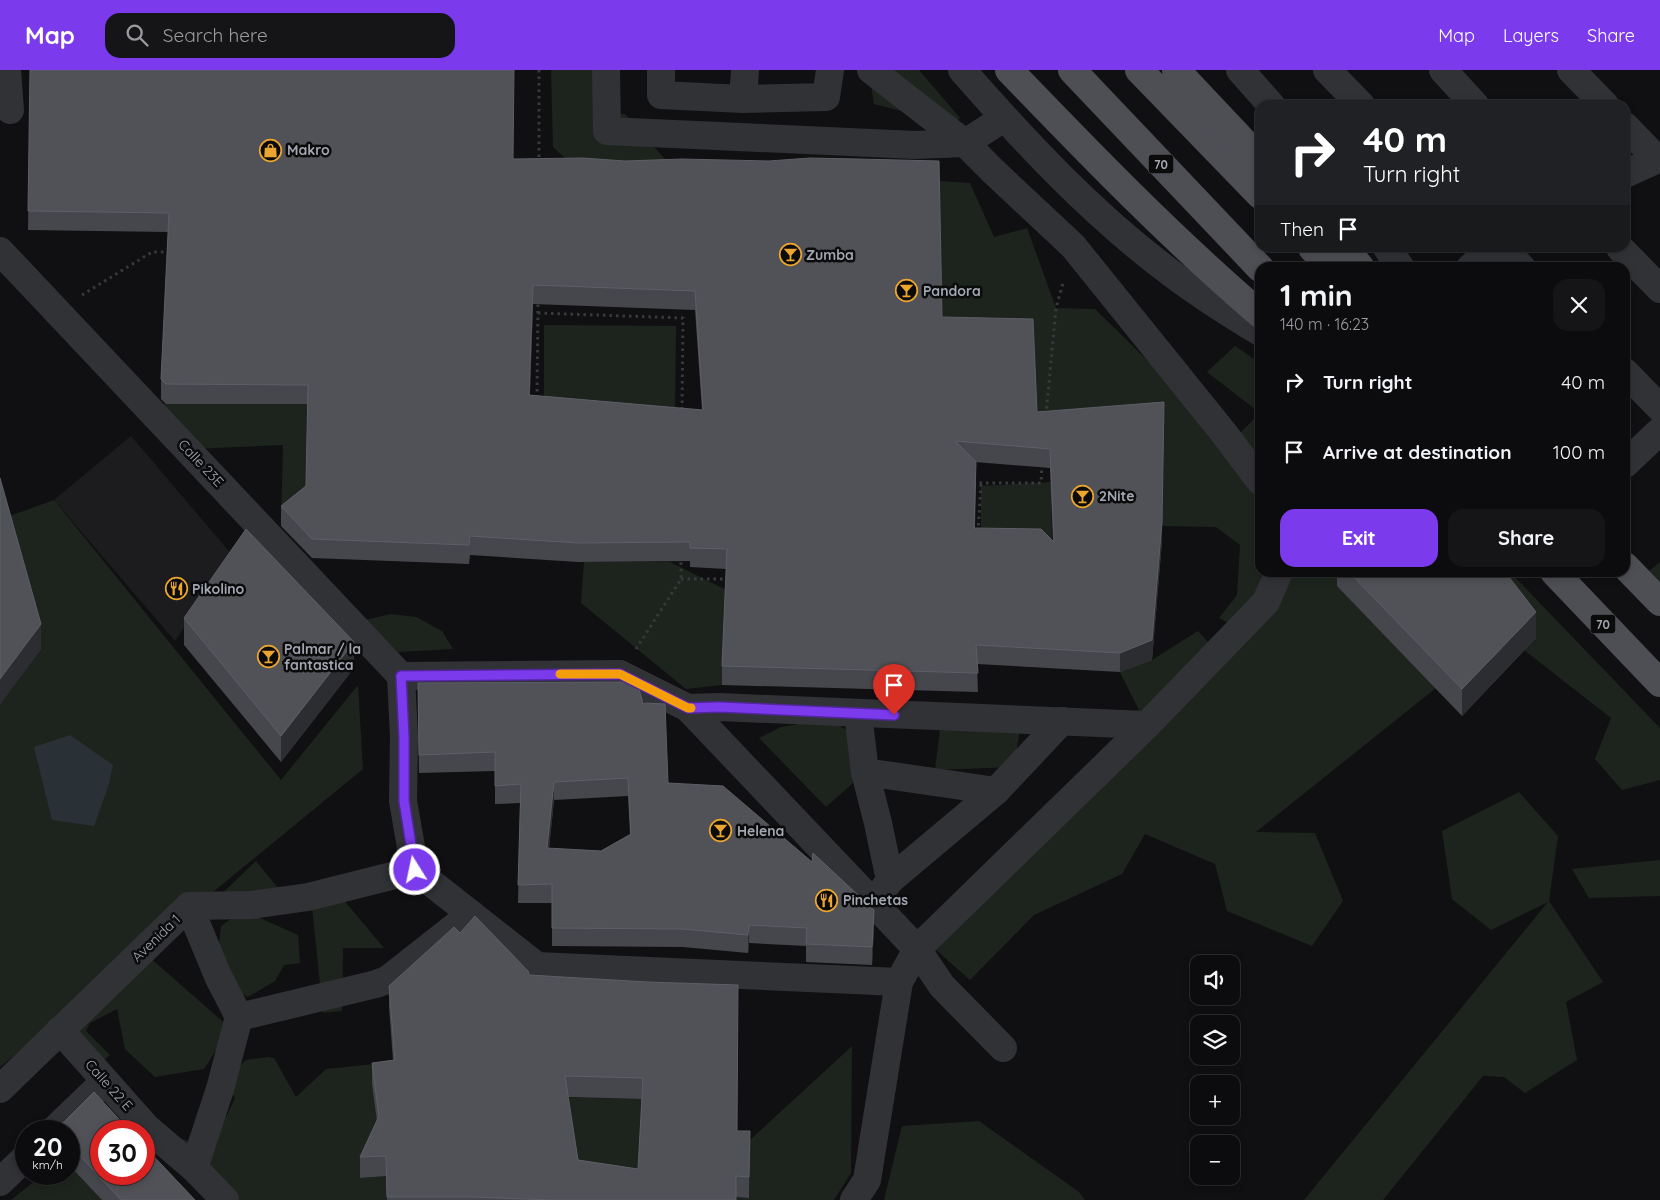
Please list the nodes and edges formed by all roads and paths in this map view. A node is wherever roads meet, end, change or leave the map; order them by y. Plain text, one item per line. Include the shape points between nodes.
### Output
1 (8, 70) edge
2 (539, 70) edge
3 (606, 70) edge
4 (661, 70) edge
5 (745, 70) edge
6 (830, 70) edge
7 (871, 70) edge
8 (962, 70) edge
9 (1009, 70) edge
10 (1072, 70) edge
11 (1139, 70) edge
12 (1176, 70) edge
13 (1240, 70) edge
14 (1327, 70) edge
15 (1443, 70) edge
16 (1571, 70) edge
17 (743, 99) junction
18 (1267, 100) edge
19 (1356, 100) edge
20 (1470, 100) edge
21 (1600, 100) edge
22 (10, 110) dead end
23 (1004, 118) junction
24 (1630, 131) edge
25 (965, 142) junction
26 (1255, 153) edge
27 (1658, 158) edge
28 (540, 172) edge
29 (1630, 172) edge
30 (1255, 190) edge
31 (1073, 246) junction
32 (0, 250) edge
33 (172, 252) edge
34 (1316, 252) edge
35 (1487, 252) edge
36 (1507, 252) edge
37 (1624, 252) edge
38 (1326, 262) edge
39 (1476, 262) edge
40 (1516, 262) edge
41 (1255, 263) edge
42 (1660, 289) edge
43 (538, 294) edge
44 (57, 310) junction
45 (1255, 310) edge
46 (538, 313) junction
47 (1255, 329) edge
48 (1630, 377) edge
49 (537, 404) edge
50 (1660, 408) edge
51 (682, 414) edge
52 (1046, 425) edge
53 (1660, 430) edge
54 (1630, 459) edge
55 (1042, 463) edge
56 (1255, 474) edge
57 (971, 483) edge
58 (981, 484) junction
59 (978, 535) edge
60 (681, 550) edge
61 (1630, 571) edge
62 (1277, 577) edge
63 (1559, 577) edge
64 (681, 579) junction
65 (730, 580) edge
66 (1660, 602) edge
67 (620, 674) junction
68 (401, 676) junction
69 (1656, 679) edge
70 (688, 708) junction
71 (858, 714) junction
72 (1062, 721) junction
73 (1147, 725) junction
74 (864, 772) junction
75 (996, 791) junction
76 (415, 870) junction
77 (890, 880) junction
78 (874, 903) junction
79 (189, 906) junction
80 (471, 914) junction
81 (917, 950) junction
82 (899, 982) junction
83 (238, 1017) junction
84 (60, 1030) junction
85 (1003, 1048) dead end
86 (105, 1081) junction
87 (0, 1089) edge
88 (64, 1120) edge
89 (15, 1168) edge
90 (194, 1168) junction
91 (0, 1182) edge
92 (225, 1200) edge
93 (854, 1200) edge

1 - 22 street
2 - 28 path
3 - 25 street via 608,131 915,145
4 - 17 street via 661,96
5 - 17 street
6 - 17 street via 826,97
7 - 25 street
8 - 23 street
9 - 45 main road via 1183,245
10 - 41 main road, 70
11 - 30 main road
12 - 26 main road
13 - 18 street
14 - 19 street
15 - 20 street
16 - 21 street
23 - 25 street
23 - 47 street via 1081,196 1136,245 1211,302
24 - 27 street
25 - 31 street
27 - 29 street
31 - 52 path via 1056,308
31 - 56 street
32 - 44 street, Calle 23E
33 - 44 path via 152,252
34 - 38 main road
35 - 39 street
36 - 40 street
37 - 42 street
43 - 46 path
44 - 68 street, Calle 23E
46 - 49 path
46 - 51 path via 683,318
48 - 50 street
53 - 54 street
55 - 58 path via 1040,483
57 - 58 path
58 - 59 path
60 - 64 path
61 - 66 main road
62 - 73 street via 1266,602
63 - 69 main road, 70
64 - 65 path
64 - 67 path
67 - 68 street
67 - 70 street
68 - 76 street via 404,801
70 - 71 street
70 - 78 street
71 - 72 street
71 - 74 street
72 - 73 street
72 - 75 street
73 - 81 street
74 - 75 street
74 - 77 street
75 - 77 street
76 - 79 street, Avenida 1 via 308,897 251,905
76 - 80 street
77 - 78 street
78 - 81 street
79 - 83 street
79 - 84 street, Avenida 1
80 - 82 street via 537,966
80 - 83 street via 387,980
81 - 82 street
81 - 85 street via 942,986
82 - 93 street via 867,1180
83 - 90 street via 220,1089
84 - 86 street, Calle 22 E
84 - 87 street, Avenida 1
86 - 88 street
86 - 90 street, Calle 22 E via 147,1128
89 - 91 street
90 - 92 street, Calle 22 E

